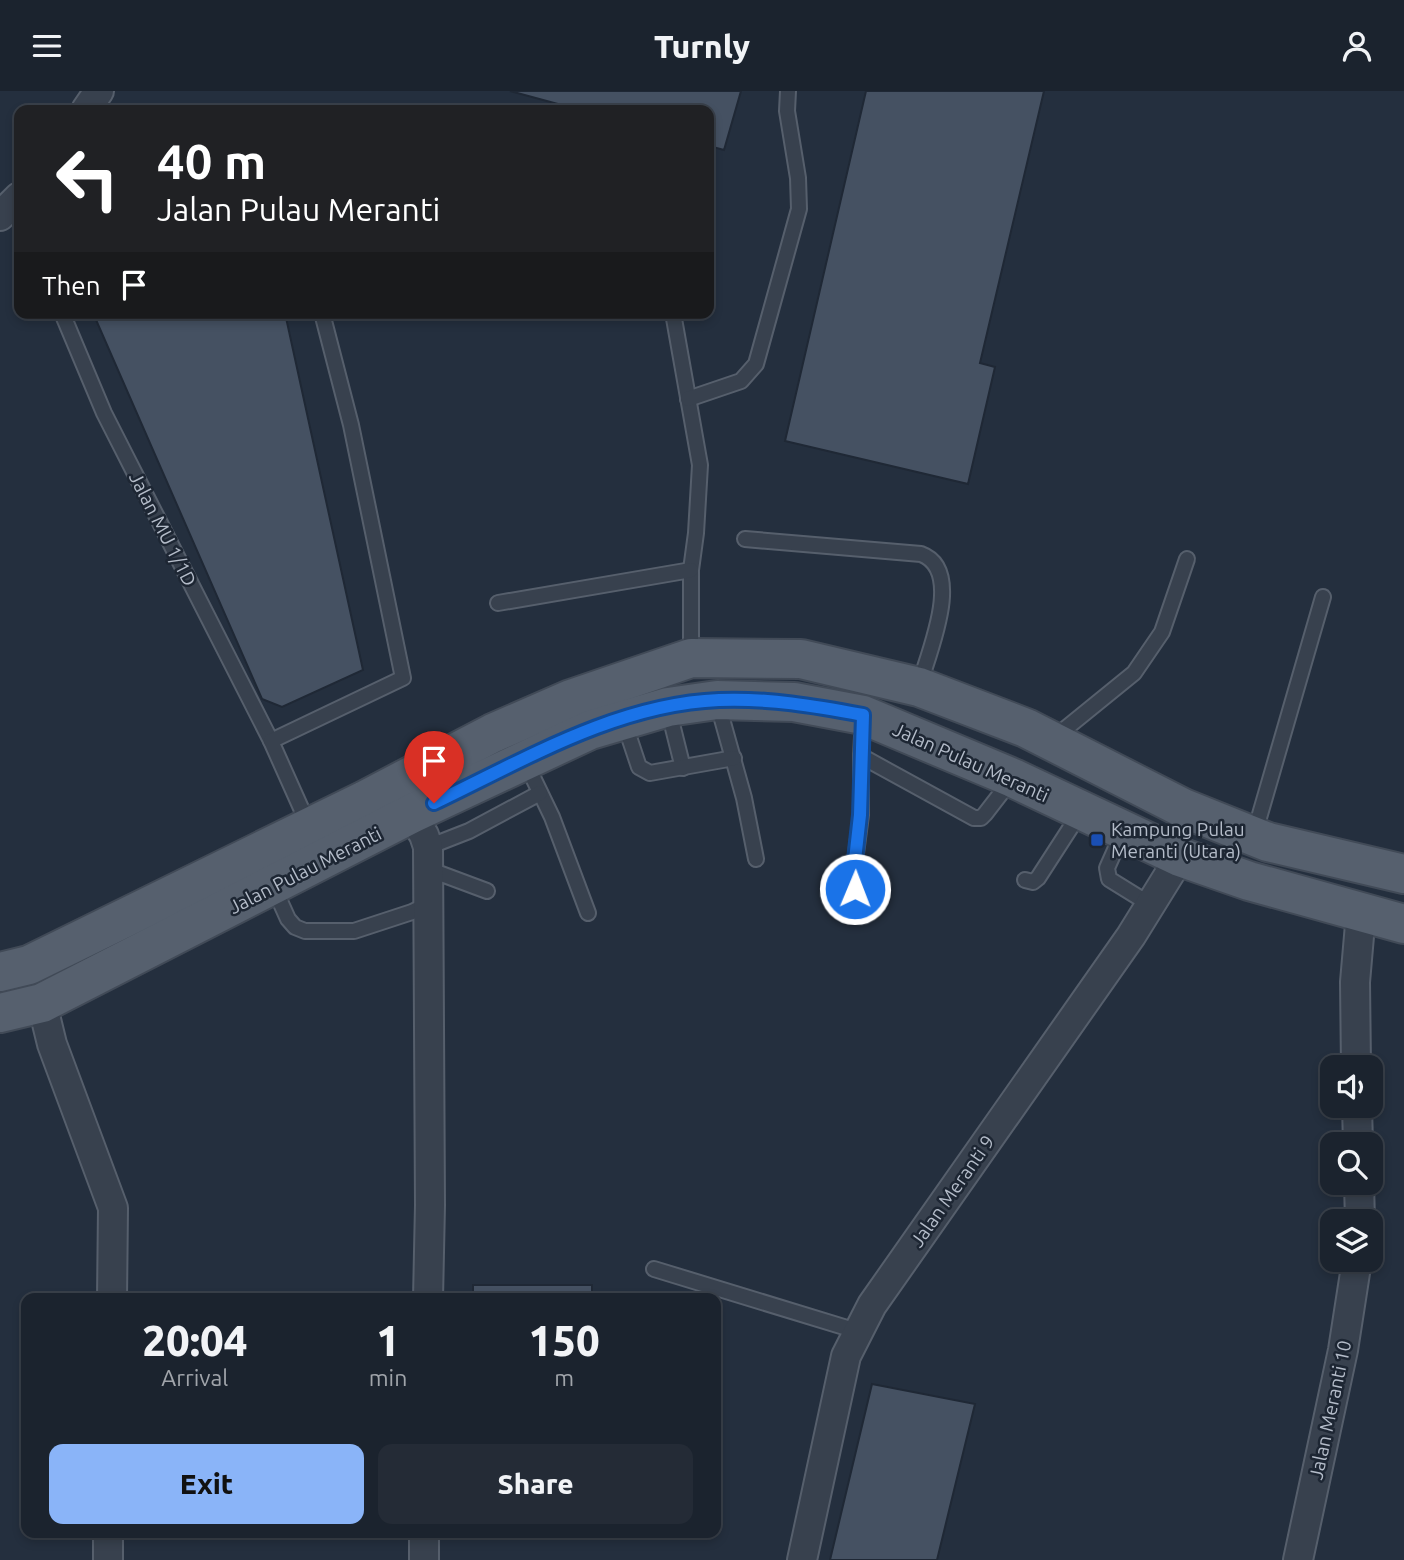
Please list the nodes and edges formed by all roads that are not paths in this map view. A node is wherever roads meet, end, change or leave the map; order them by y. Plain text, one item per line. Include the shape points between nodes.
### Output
1 (788, 91) edge
2 (14, 202) edge
3 (0, 216) edge
4 (65, 319) edge
5 (324, 319) edge
6 (674, 319) edge
7 (688, 399) junction
8 (745, 539) dead end
9 (1187, 559) dead end
10 (691, 570) junction
11 (1323, 597) dead end
12 (498, 603) dead end
13 (691, 658) junction
14 (919, 687) junction
15 (717, 700) junction
16 (668, 707) junction
17 (863, 715) junction
18 (623, 719) junction
19 (271, 741) junction
20 (1050, 741) junction
21 (861, 756) junction
22 (734, 758) junction
23 (524, 760) junction
24 (683, 768) junction
25 (1013, 778) junction
26 (541, 793) junction
27 (1081, 811) junction
28 (309, 828) junction
29 (1124, 831) junction
30 (1254, 836) junction
31 (423, 843) junction
32 (1180, 857) junction
33 (756, 859) dead end
34 (1404, 874) edge
35 (1025, 880) dead end
36 (273, 887) junction
37 (487, 891) dead end
38 (428, 904) junction
39 (1152, 905) junction
40 (857, 909) dead end
41 (588, 913) dead end
42 (1361, 913) junction
43 (1404, 924) edge
44 (0, 972) edge
45 (42, 1003) junction
46 (0, 1013) edge
47 (1356, 1055) edge
48 (654, 1269) dead end
49 (1355, 1272) edge
50 (112, 1293) edge
51 (428, 1293) edge
52 (857, 1331) junction
53 (108, 1538) edge
54 (424, 1538) edge
55 (108, 1560) edge
56 (424, 1560) edge
57 (802, 1560) edge
58 (1298, 1560) edge

1 - 7 lane via 799,209 756,364 741,381
2 - 3 street
4 - 19 lane, Jalan MU 1/1D via 104,413
5 - 19 lane via 351,425 403,678
6 - 7 lane
7 - 10 lane via 700,464
8 - 14 lane via 922,554 935,562 943,580 943,600
9 - 20 lane via 1162,632 1134,673
10 - 12 lane
10 - 13 lane
11 - 30 lane
13 - 14 main road, Jalan Pulau Meranti via 801,659
13 - 28 main road, Jalan Pulau Meranti via 572,699 493,733
14 - 20 main road, Jalan Pulau Meranti
15 - 16 main road, Jalan Pulau Meranti
15 - 17 main road, Jalan Pulau Meranti via 794,702
15 - 22 lane
16 - 18 main road, Jalan Pulau Meranti
16 - 24 lane
17 - 21 lane
17 - 25 main road, Jalan Pulau Meranti
18 - 23 main road, Jalan Pulau Meranti
18 - 24 lane via 639,768 650,773
19 - 28 lane, Jalan MU 1/1D
20 - 30 main road, Jalan Pulau Meranti via 1183,808
21 - 25 lane via 974,818 985,814
21 - 40 lane via 854,869
22 - 24 lane
22 - 33 lane
23 - 26 lane
23 - 31 main road, Jalan Pulau Meranti
25 - 27 main road, Jalan Pulau Meranti
26 - 31 lane via 469,831
26 - 41 lane
27 - 29 main road, Jalan Pulau Meranti
27 - 35 lane via 1038,877 1033,882
28 - 44 main road, Jalan Pulau Meranti via 29,965
29 - 32 main road, Jalan Pulau Meranti
29 - 39 lane via 1107,873
30 - 34 main road, Jalan Pulau Meranti
31 - 36 main road, Jalan Pulau Meranti
31 - 37 lane
31 - 38 street
32 - 39 street, Jalan Meranti 9
32 - 42 main road, Jalan Pulau Meranti
36 - 38 lane via 288,919 305,931 355,931
36 - 45 main road, Jalan Pulau Meranti
38 - 51 street
39 - 52 street, Jalan Meranti 9
42 - 43 main road, Jalan Pulau Meranti
42 - 47 street
45 - 46 main road, Jalan Pulau Meranti
45 - 50 street via 52,1044 113,1208
48 - 52 lane
49 - 58 street, Jalan Meranti 10
52 - 57 street, Jalan Meranti 9 via 846,1356
53 - 55 street
54 - 56 street

